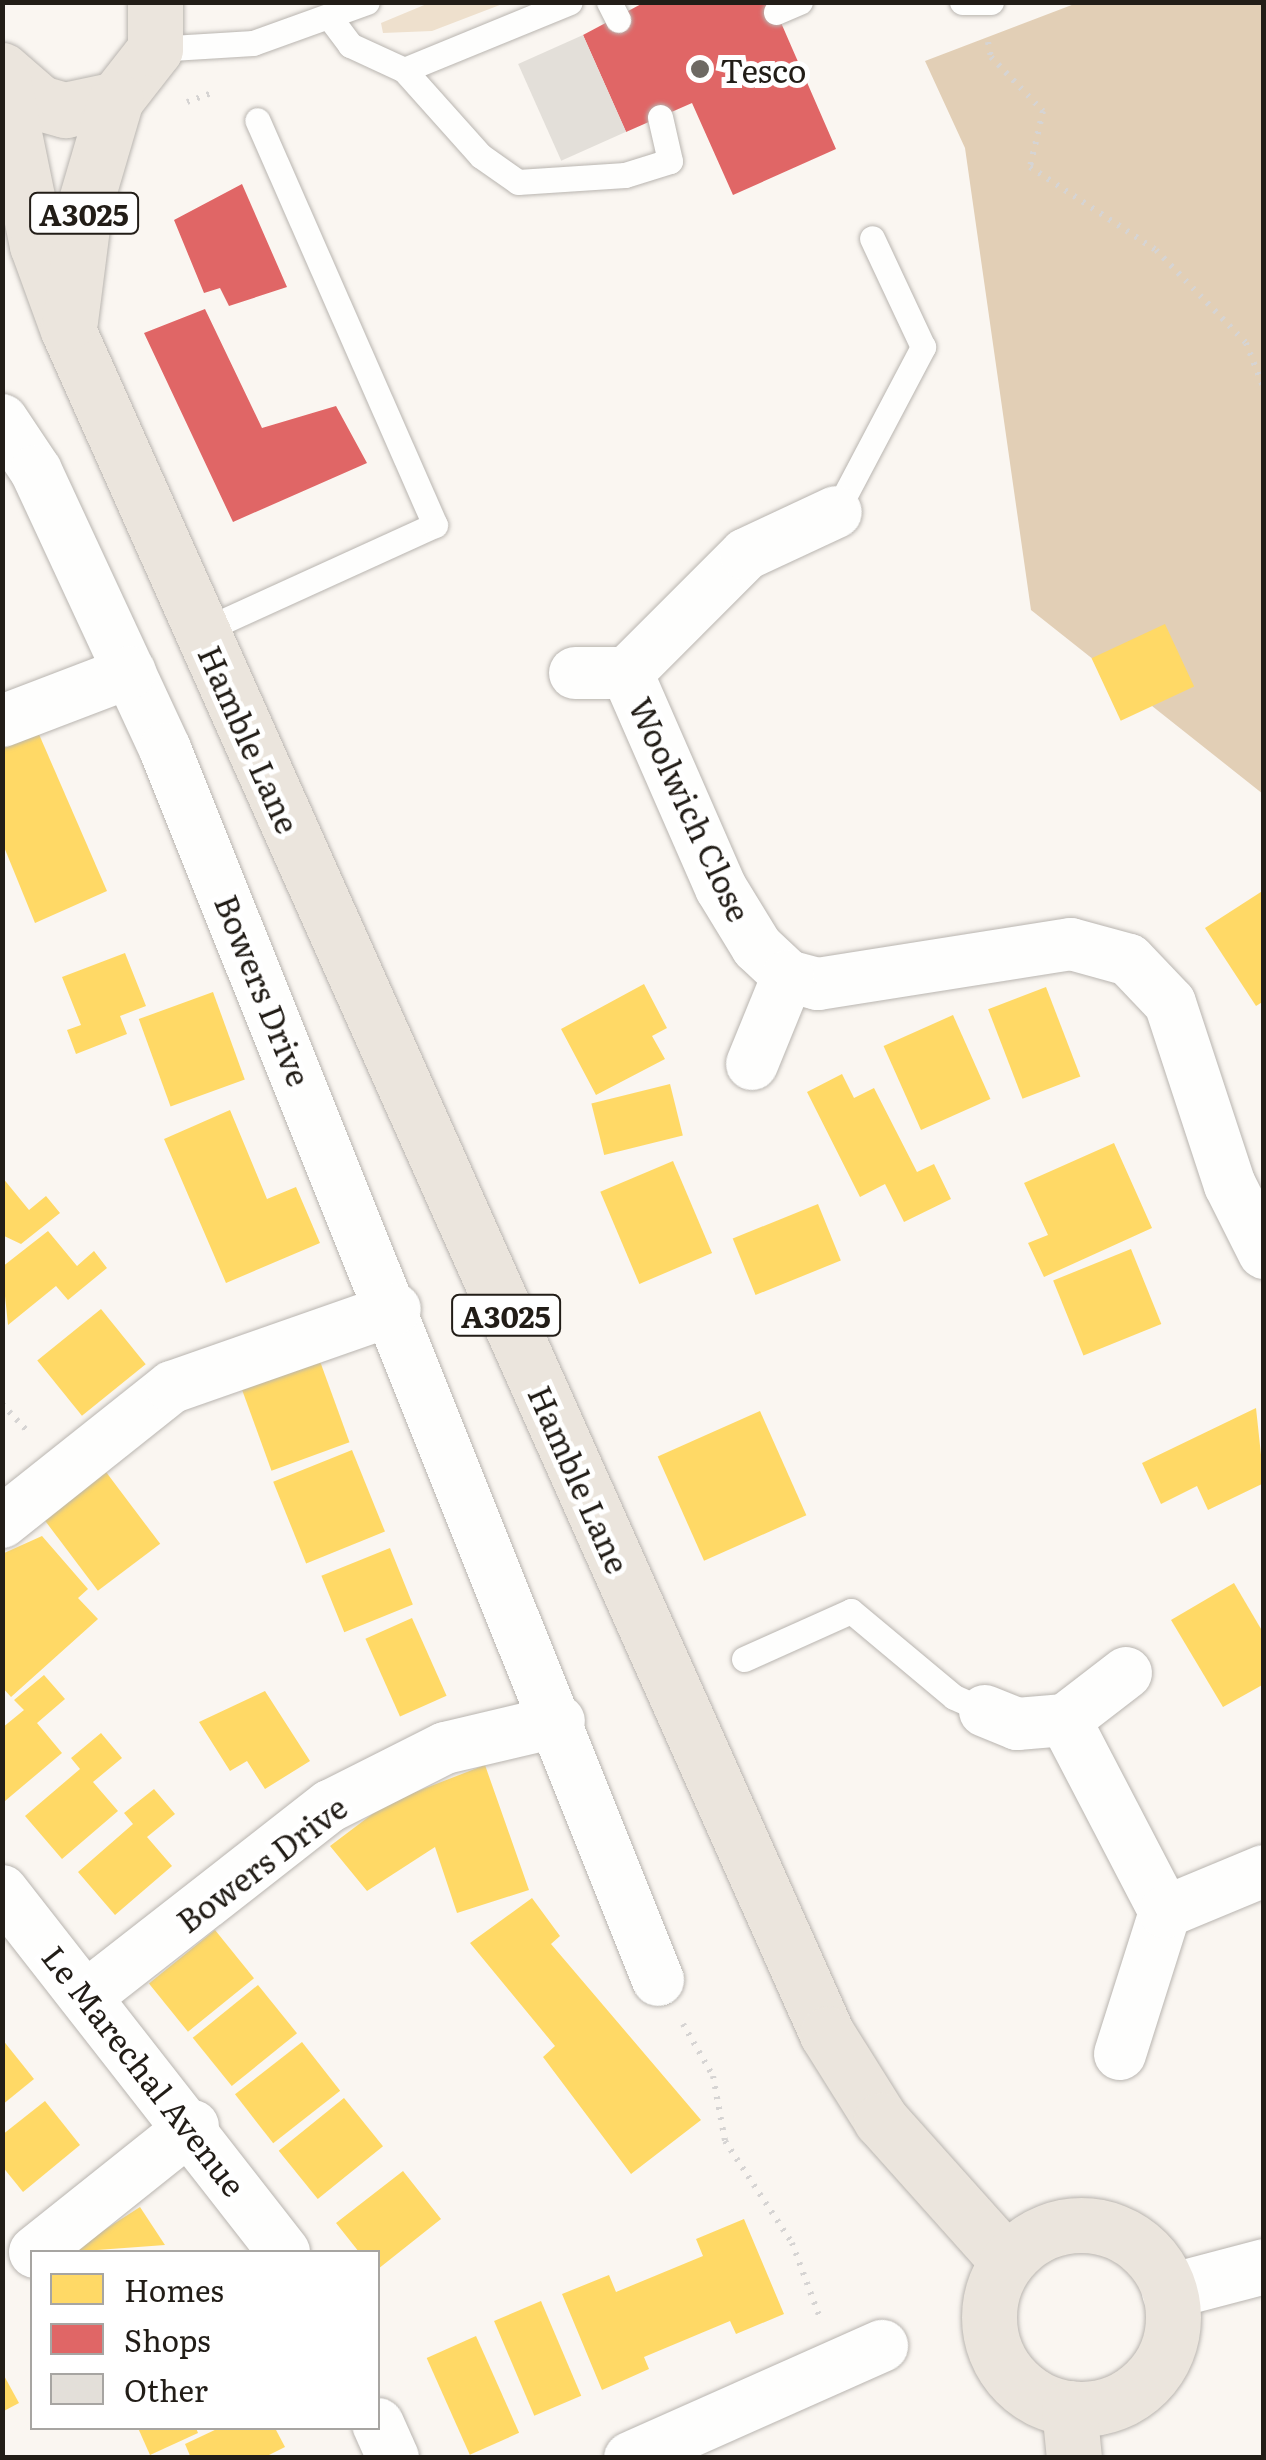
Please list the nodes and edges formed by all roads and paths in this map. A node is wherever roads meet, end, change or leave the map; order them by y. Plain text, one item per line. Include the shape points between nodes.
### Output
1 (367, 2) edge
2 (570, 2) edge
3 (979, 4) edge
4 (330, 18) junction
5 (155, 26) edge
6 (404, 70) junction
7 (2, 73) edge
8 (116, 99) junction
9 (660, 117) dead end
10 (257, 120) dead end
11 (872, 238) dead end
12 (68, 330) junction
13 (1264, 388) edge
14 (2, 420) edge
15 (836, 512) joint
16 (202, 632) junction
17 (130, 672) junction
18 (627, 673) junction
19 (575, 674) dead end
20 (2, 721) edge
21 (788, 976) junction
22 (752, 1064) dead end
23 (1264, 1252) edge
24 (395, 1308) junction
25 (2, 1522) edge
26 (744, 1659) dead end
27 (1126, 1672) dead end
28 (986, 1711) joint
29 (1065, 1720) junction
30 (559, 1721) junction
31 (1264, 1871) edge
32 (2, 1891) edge
33 (1165, 1912) junction
34 (658, 1980) joint
35 (89, 1994) junction
36 (1120, 2054) dead end
37 (193, 2126) junction
38 (38, 2250) edge
39 (283, 2250) edge
40 (30, 2256) edge
41 (1007, 2261) junction
42 (1264, 2266) edge
43 (2, 2278) edge
44 (1169, 2290) junction
45 (859, 2355) joint
46 (380, 2429) edge
47 (1072, 2433) edge
48 (393, 2458) edge
49 (630, 2458) edge

1 - 4 lane
2 - 6 lane
3 - 13 path via 991,57 1043,111 1030,167 1156,250 1246,342
4 - 5 lane via 253,43
4 - 6 lane via 350,45
5 - 8 main road
6 - 9 lane via 480,156 518,182 626,174 670,160
7 - 8 main road via 40,103 66,110
7 - 12 main road, Hamble Lane / A3025 via 37,244
8 - 12 main road, A3025 via 85,204
10 - 16 lane via 435,525
11 - 15 lane via 923,347
12 - 16 main road, Hamble Lane / A3025
14 - 17 street, Bowers Drive
15 - 18 street, Woolwich Close via 746,554
16 - 41 main road, Hamble Lane / A3025 via 826,2034 881,2120
17 - 20 street
17 - 24 street, Bowers Drive
18 - 19 street, Woolwich Close
18 - 21 street, Woolwich Close via 721,888 757,947
21 - 22 street
21 - 23 street via 818,984 1071,944 1129,960 1170,1003 1230,1184
24 - 25 street via 172,1386
24 - 30 street, Bowers Drive
26 - 28 lane via 852,1610 954,1697
27 - 29 street
28 - 29 street via 1016,1724
29 - 33 street
30 - 34 street, Bowers Drive
30 - 35 street, Bowers Drive via 445,1748 330,1806
31 - 33 street
32 - 35 street, Le Marechal Avenue
33 - 36 street
34 - 45 path via 713,2076 725,2141
35 - 37 street, Le Marechal Avenue
37 - 38 street
37 - 39 street, Le Marechal Avenue
40 - 43 street
41 - 44 main road via 1055,2228 1112,2230 1137,2243
41 - 47 main road via 992,2290 993,2346 1022,2388
42 - 44 street
44 - 47 main road via 1170,2335 1151,2377 1100,2407
45 - 49 street
46 - 48 street

